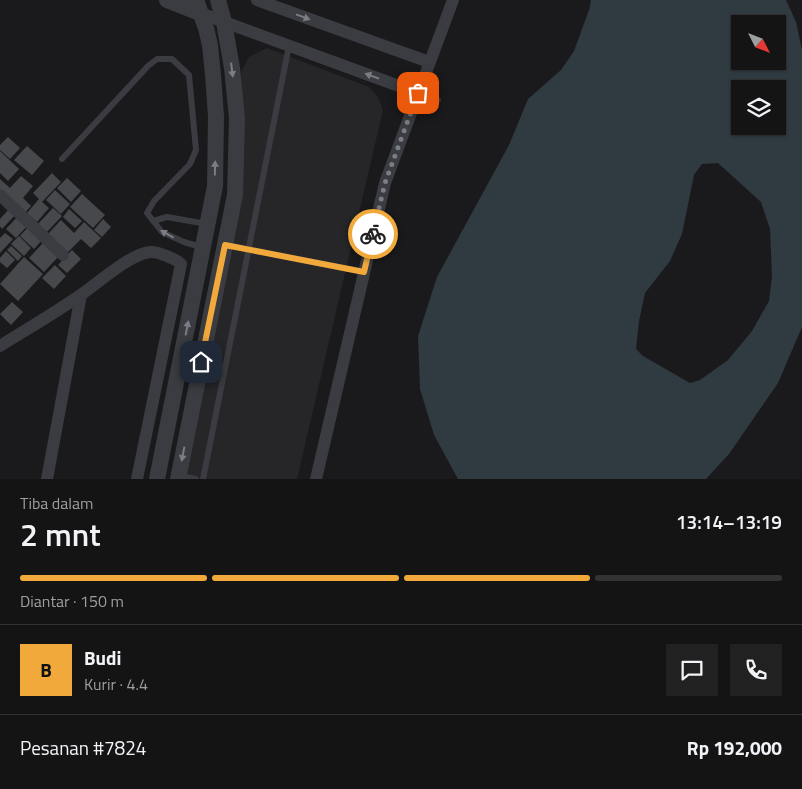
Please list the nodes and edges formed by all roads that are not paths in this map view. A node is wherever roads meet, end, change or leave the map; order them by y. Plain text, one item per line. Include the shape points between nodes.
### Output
1 (167, 0) edge
2 (218, 0) edge
3 (257, 0) edge
4 (452, 0) edge
5 (198, 7) edge
6 (224, 22) junction
7 (289, 46) junction
8 (429, 62) junction
9 (417, 96) junction
10 (436, 103) dead end
11 (62, 159) dead end
12 (0, 195) edge
13 (153, 221) junction
14 (207, 224) junction
15 (225, 245) junction
16 (202, 247) junction
17 (248, 249) junction
18 (63, 255) dead end
19 (364, 272) junction
20 (81, 295) junction
21 (0, 346) edge
22 (201, 362) junction
23 (225, 367) junction
24 (170, 416) junction
25 (190, 418) junction
26 (178, 477) edge
27 (47, 479) edge
28 (137, 479) edge
29 (157, 479) edge
30 (196, 479) edge
31 (203, 479) edge
32 (316, 479) edge

1 - 5 street
2 - 6 street
3 -> 8 street
4 - 8 street
5 - 6 street
14 -> 5 street via 215,186 216,116 210,44
6 - 7 street
6 -> 15 street via 237,118 235,195
9 -> 7 street
7 - 17 lane
8 - 9 street
9 - 10 lane
9 - 19 street via 385,183
11 - 13 lane via 148,66 157,59 172,59 189,75 196,150 190,164 154,200 147,213
12 - 18 street
13 - 14 lane via 167,217
16 -> 13 lane via 162,232
14 - 16 street
15 - 17 lane
15 - 22 street
24 -> 16 street
17 - 19 lane
17 - 23 lane
19 - 32 street
20 - 21 street
20 - 27 street
20 - 28 street via 125,262 151,252 182,264
22 - 23 lane
22 - 25 street
23 - 31 lane
24 - 25 street
24 - 29 street
25 -> 26 street
26 - 30 lane

